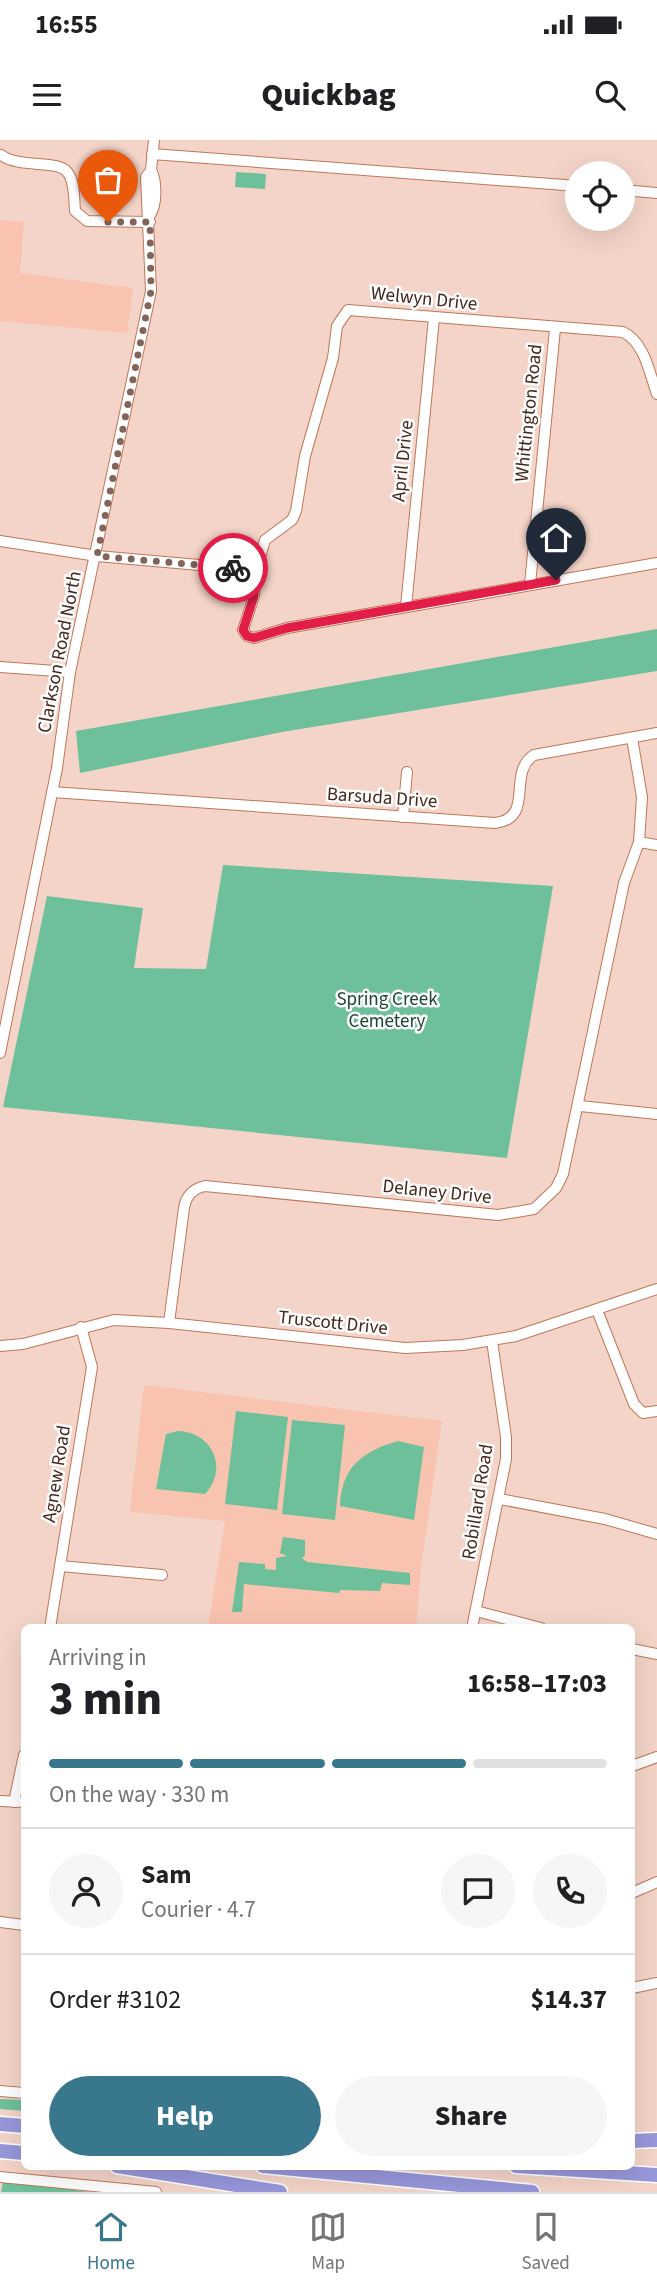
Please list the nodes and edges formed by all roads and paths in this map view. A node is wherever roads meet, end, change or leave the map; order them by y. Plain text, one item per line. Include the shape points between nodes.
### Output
1 (154, 140) edge
2 (152, 153) junction
3 (1, 155) edge
4 (565, 185) edge
5 (635, 191) edge
6 (657, 192) edge
7 (150, 219) junction
8 (434, 318) junction
9 (555, 329) junction
10 (657, 394) edge
11 (0, 541) edge
12 (97, 556) junction
13 (657, 563) edge
14 (256, 570) junction
15 (530, 584) junction
16 (406, 607) junction
17 (0, 667) edge
18 (70, 671) junction
19 (657, 733) edge
20 (632, 738) junction
21 (407, 772) dead end
22 (52, 792) junction
23 (403, 817) junction
24 (639, 842) junction
25 (657, 845) edge
26 (0, 1053) edge
27 (580, 1106) junction
28 (657, 1114) edge
29 (657, 1289) edge
30 (597, 1310) junction
31 (169, 1323) junction
32 (81, 1327) junction
33 (492, 1341) junction
34 (0, 1346) edge
35 (657, 1412) edge
36 (500, 1499) junction
37 (657, 1534) edge
38 (60, 1566) junction
39 (162, 1575) dead end
40 (475, 1611) junction
41 (51, 1624) edge
42 (473, 1624) edge
43 (525, 1624) edge
44 (635, 1650) edge
45 (657, 1654) edge
46 (657, 1757) edge
47 (635, 1765) edge
48 (21, 1783) edge
49 (0, 1801) edge
50 (19, 1802) edge
51 (657, 1882) edge
52 (635, 1893) edge
53 (0, 1922) edge
54 (21, 1926) edge
55 (657, 1983) edge
56 (635, 1988) edge
57 (0, 2091) edge
58 (21, 2093) edge
59 (0, 2124) edge
60 (21, 2126) edge
61 (657, 2140) edge
62 (635, 2141) edge
63 (0, 2151) edge
64 (21, 2153) edge
65 (142, 2170) edge
66 (305, 2170) edge
67 (579, 2170) edge
68 (657, 2175) edge
69 (0, 2177) edge
70 (156, 2192) edge
71 (281, 2192) edge
72 (532, 2192) edge

1 - 2 street, Clarkson Road North
2 - 4 street
2 - 7 street, Clarkson Road North via 155,177
3 - 7 street via 12,164 66,170 75,211 87,221
5 - 6 street
7 - 12 street, Clarkson Road North via 151,291
8 - 9 street, Welwyn Drive
8 - 14 street, Welwyn Drive via 359,310 341,316 305,456 296,511 292,520 265,540
8 - 16 street, April Drive
9 - 10 street, Welwyn Drive via 623,332 641,349
9 - 15 street, Whittington Road
11 - 12 street
12 - 14 street
12 - 18 street, Clarkson Road North
13 - 15 street
14 - 16 street via 254,596 243,630 254,638
15 - 16 street
17 - 18 street
18 - 22 street, Clarkson Road North
19 - 20 street, Barsuda Drive
20 - 23 street, Barsuda Drive via 541,752 525,761 518,811 503,822
20 - 24 street, Delaney Drive via 642,797
21 - 23 street
22 - 23 street, Barsuda Drive
22 - 26 street, Clarkson Road North
24 - 25 street
24 - 27 street, Delaney Drive via 624,883
27 - 28 street
27 - 31 street, Delaney Drive via 556,1188 534,1209 514,1214 197,1188 186,1198
29 - 30 street, Truscott Drive
30 - 33 street, Truscott Drive
30 - 35 street via 634,1404 643,1413
31 - 32 street, Truscott Drive via 114,1320
31 - 33 street, Truscott Drive via 405,1348
32 - 34 street, Truscott Drive
32 - 38 street, Agnew Road via 92,1367
33 - 36 street, Robillard Road via 506,1437
36 - 37 street via 606,1519
36 - 40 street, Robillard Road
38 - 39 street
38 - 41 street, Agnew Road
40 - 42 street, Robillard Road
40 - 43 street
44 - 45 street
46 - 47 street
48 - 50 street
49 - 50 street
51 - 52 street
53 - 54 street
55 - 56 street
57 - 58 street
59 - 60 highway
61 - 62 highway
63 - 64 highway
65 - 71 highway
66 - 72 highway
67 - 68 highway
69 - 70 street

